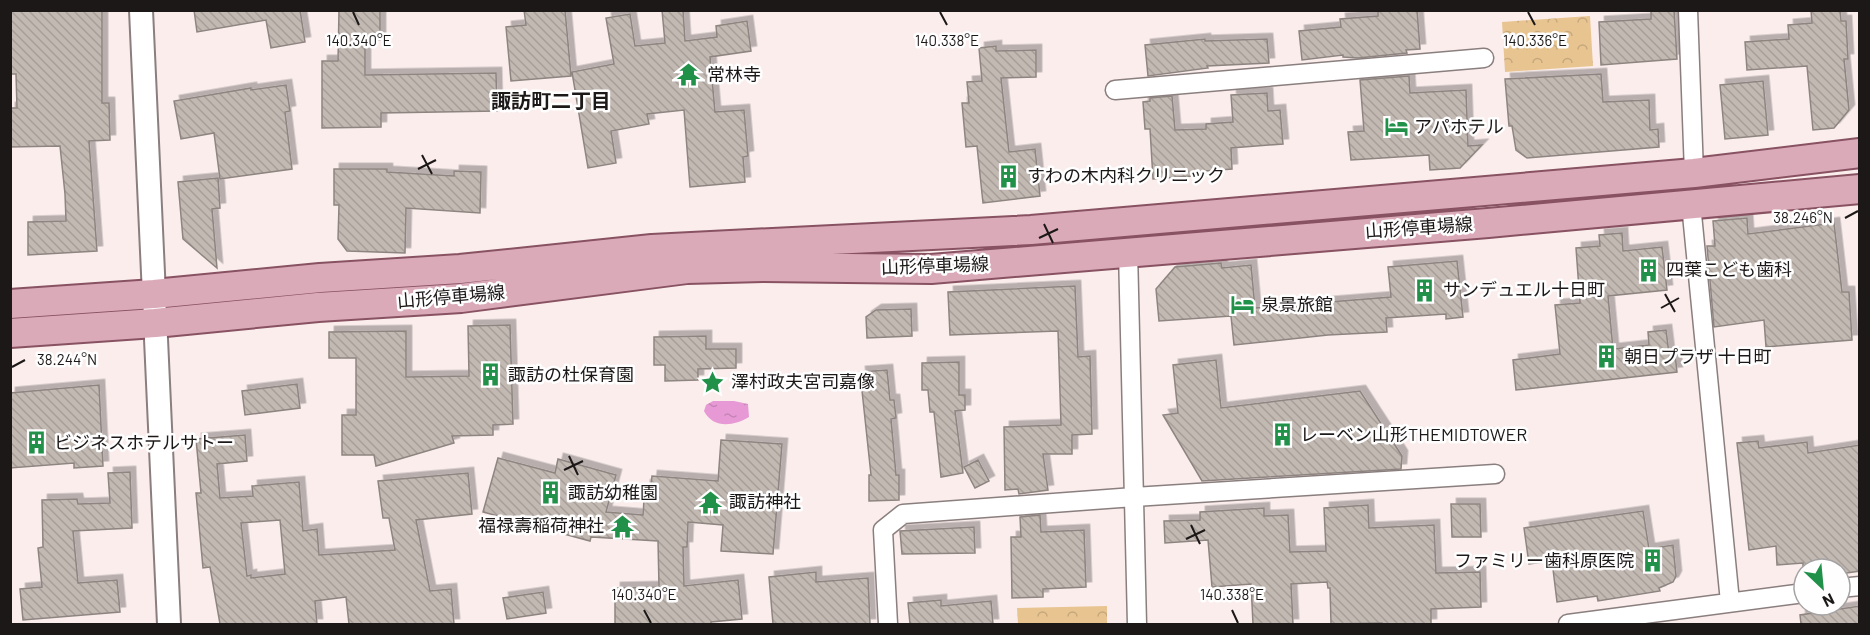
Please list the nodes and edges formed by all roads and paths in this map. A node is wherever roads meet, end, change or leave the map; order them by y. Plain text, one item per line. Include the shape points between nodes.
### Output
1 (141, 10) edge
2 (1688, 10) edge
3 (1484, 58) dead end
4 (1115, 90) dead end
5 (1860, 153) edge
6 (1694, 173) junction
7 (1860, 189) edge
8 (1691, 204) junction
9 (1128, 251) junction
10 (154, 294) junction
11 (10, 304) edge
12 (155, 324) junction
13 (10, 333) edge
14 (1495, 474) dead end
15 (1134, 497) junction
16 (1792, 594) edge
17 (1730, 602) junction
18 (169, 624) edge
19 (888, 624) edge
20 (1137, 624) edge
21 (1568, 624) edge

1 - 10 street
2 - 6 street
3 - 4 street
5 - 6 main road, 山形停車場線
6 - 10 main road, 山形停車場線 via 1031,230 652,249
7 - 8 main road, 山形停車場線
8 - 9 main road, 山形停車場線
8 - 17 street
9 - 12 main road, 山形停車場線 via 931,269 687,269 461,298 318,307
9 - 15 street
10 - 11 main road, 山形停車場線
10 - 12 street
12 - 13 main road, 山形停車場線
12 - 18 street
14 - 15 street
15 - 19 street via 903,514 883,530
15 - 20 street
16 - 17 street
17 - 21 street

